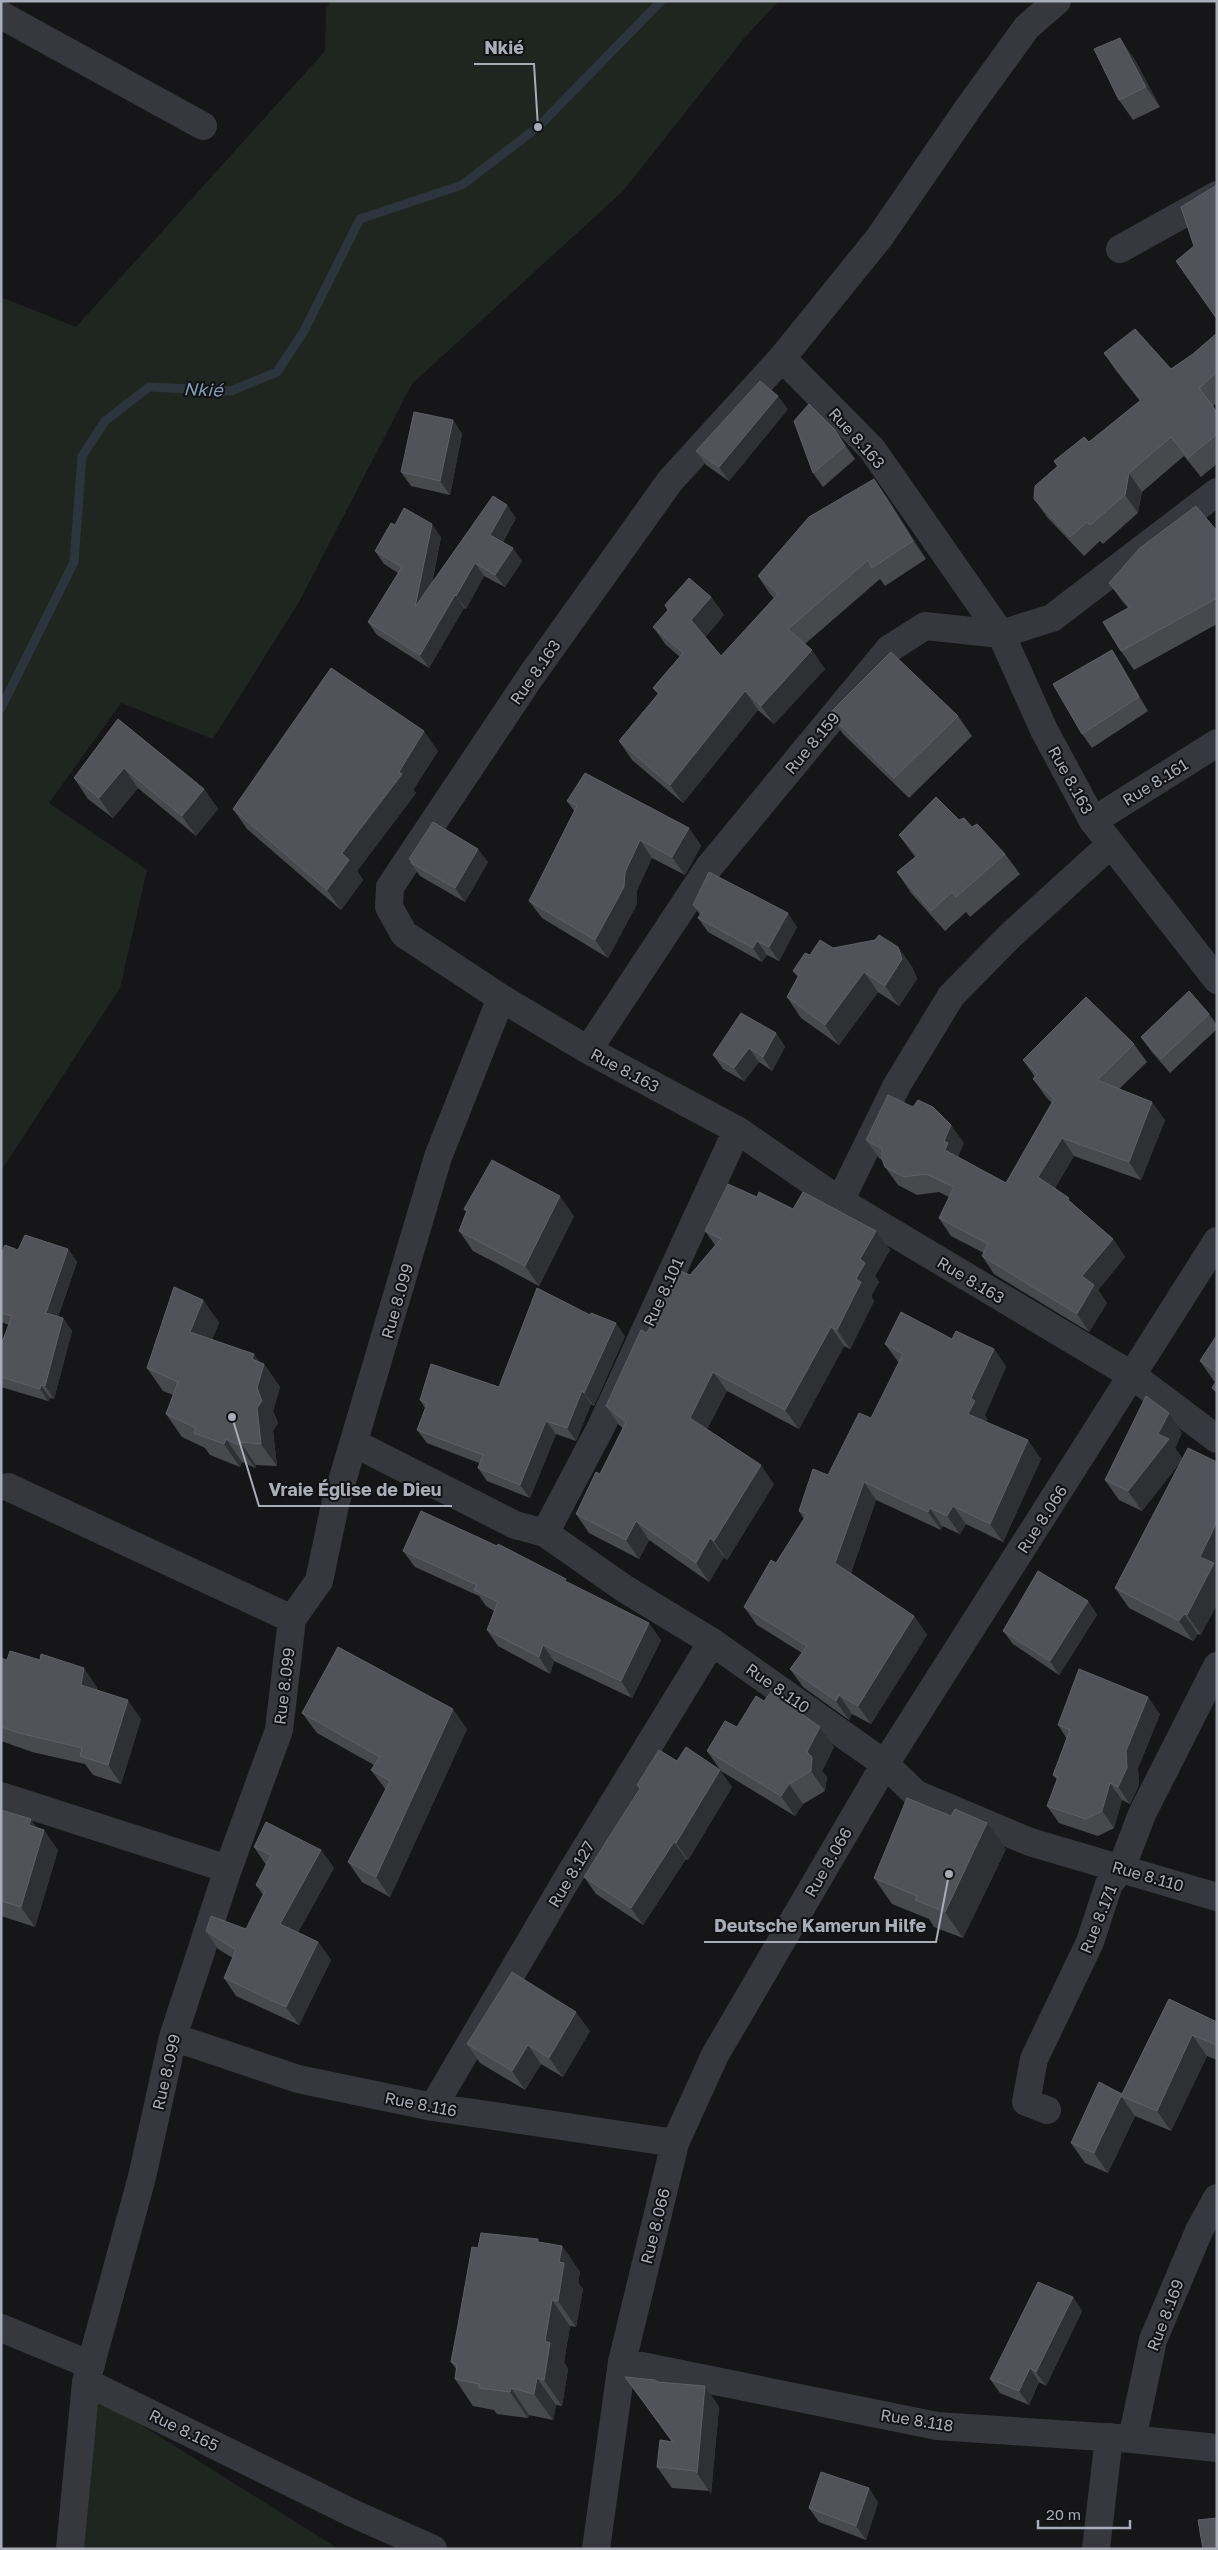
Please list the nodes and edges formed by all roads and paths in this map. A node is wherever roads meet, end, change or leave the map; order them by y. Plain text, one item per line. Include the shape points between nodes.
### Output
1 (1057, 1) edge
2 (1, 15) edge
3 (203, 126) dead end
4 (1217, 196) edge
5 (1120, 249) dead end
6 (782, 358) junction
7 (1217, 492) edge
8 (1001, 634) junction
9 (1217, 743) edge
10 (1093, 821) junction
11 (1112, 844) junction
12 (1217, 980) edge
13 (501, 998) junction
14 (588, 1050) junction
15 (737, 1130) junction
16 (840, 1201) junction
17 (1217, 1241) edge
18 (1132, 1376) junction
19 (1217, 1438) edge
20 (354, 1443) junction
21 (8, 1487) dead end
22 (545, 1532) junction
23 (292, 1619) junction
24 (712, 1642) junction
25 (1217, 1666) edge
26 (885, 1764) junction
27 (1, 1796) edge
28 (1122, 1868) junction
29 (228, 1870) junction
30 (1217, 1897) edge
31 (173, 2037) junction
32 (434, 2107) junction
33 (1047, 2110) dead end
34 (675, 2143) junction
35 (1217, 2198) edge
36 (1, 2328) edge
37 (622, 2362) junction
38 (88, 2374) junction
39 (1120, 2438) junction
40 (1217, 2448) edge
41 (70, 2549) edge
42 (433, 2549) edge
43 (596, 2549) edge
44 (1096, 2549) edge

1 - 6 street via 1027,27 879,238
2 - 3 street
4 - 5 street
6 - 8 street, Rue 8.163 via 872,449
6 - 13 street, Rue 8.163 via 670,481 531,676 390,887 389,907 404,934
7 - 8 street, Rue 8.159 via 1052,618
8 - 10 street, Rue 8.163 via 1044,730
8 - 14 street, Rue 8.159 via 925,626 889,649 709,867
9 - 10 street, Rue 8.161
10 - 11 street, Rue 8.163
11 - 12 street, Rue 8.163
11 - 16 street via 1010,936 951,996 897,1085
13 - 14 street, Rue 8.163
13 - 20 street, Rue 8.099 via 438,1158
14 - 15 street, Rue 8.163
15 - 16 street, Rue 8.163
15 - 22 street, Rue 8.101 via 601,1427
16 - 18 street, Rue 8.163
17 - 18 street, Rue 8.066
18 - 19 street
18 - 26 street, Rue 8.066
20 - 22 street, Rue 8.110 via 515,1525
20 - 23 street, Rue 8.099 via 335,1505 319,1581
21 - 23 street
22 - 24 street, Rue 8.110 via 625,1589
23 - 29 street, Rue 8.099 via 279,1730
24 - 26 street, Rue 8.110
24 - 32 street, Rue 8.127
25 - 28 street, Rue 8.171 via 1142,1814
26 - 28 street, Rue 8.110 via 916,1794 1030,1842
26 - 34 street, Rue 8.066 via 714,2055
27 - 29 street
28 - 30 street, Rue 8.110
28 - 33 street, Rue 8.171 via 1109,1884 1090,1942 1034,2059 1026,2102
29 - 31 street, Rue 8.099
31 - 32 street, Rue 8.116 via 298,2079
31 - 38 street, Rue 8.099 via 142,2177
32 - 34 street, Rue 8.116
34 - 37 street, Rue 8.066
35 - 39 street, Rue 8.169 via 1199,2231 1153,2340
36 - 38 street, Rue 8.165
37 - 39 street, Rue 8.118 via 937,2426
37 - 43 street, Rue 8.066
38 - 41 street
38 - 42 street, Rue 8.165 via 352,2513
39 - 40 street, Rue 8.118
39 - 44 street, Rue 8.169

